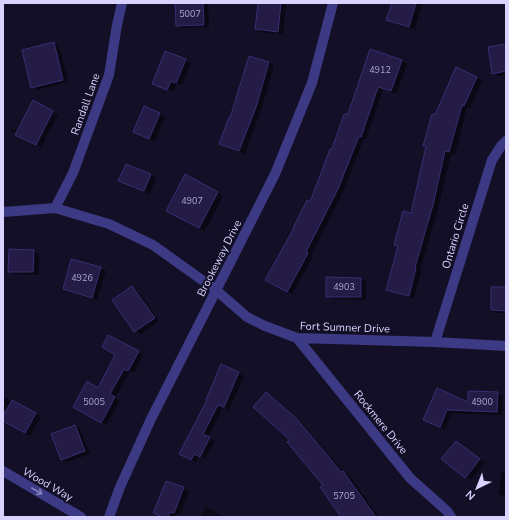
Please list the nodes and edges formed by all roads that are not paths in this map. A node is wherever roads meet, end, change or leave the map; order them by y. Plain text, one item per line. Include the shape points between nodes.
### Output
1 (122, 3) edge
2 (333, 3) edge
3 (506, 141) edge
4 (56, 208) junction
5 (3, 212) edge
6 (216, 290) junction
7 (297, 338) junction
8 (435, 342) junction
9 (506, 346) edge
10 (3, 471) edge
11 (82, 517) edge
12 (109, 517) edge
13 (451, 517) edge

1 - 4 street, Randall Lane via 109,75 73,173
2 - 6 street, Brookeway Drive via 312,83 278,167
3 - 8 street, Ontario Circle via 492,160
4 - 5 street, Fort Sumner Drive
4 - 6 street, Fort Sumner Drive via 109,224 153,245
6 - 7 street, Fort Sumner Drive via 247,317
6 - 12 street, Brookeway Drive via 151,419
7 - 8 street, Fort Sumner Drive
7 - 13 street, Rockmere Drive via 410,478
8 - 9 street, Fort Sumner Drive
10 -> 11 street, Wood Way

